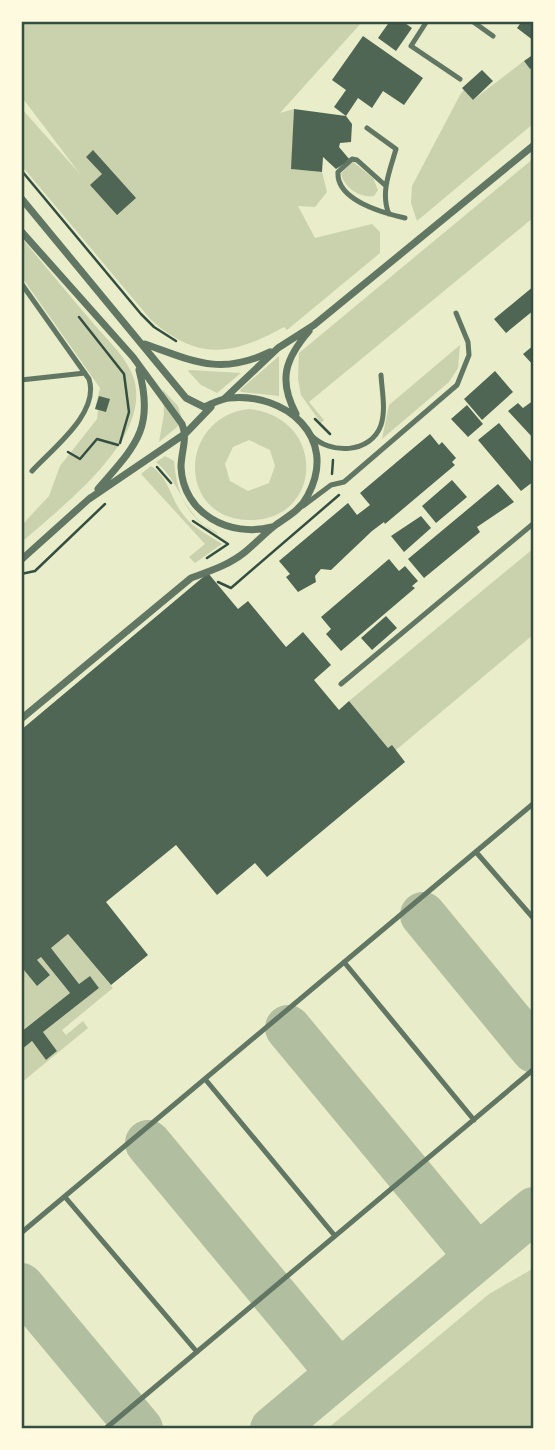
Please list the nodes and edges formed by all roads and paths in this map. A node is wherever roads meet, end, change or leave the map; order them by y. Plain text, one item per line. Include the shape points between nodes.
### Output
1 (428, 21) edge
2 (472, 21) edge
3 (493, 36) dead end
4 (460, 79) dead end
5 (366, 128) dead end
6 (534, 145) edge
7 (21, 170) edge
8 (386, 186) junction
9 (21, 198) edge
10 (389, 214) junction
11 (405, 218) dead end
12 (21, 230) edge
13 (21, 283) edge
14 (456, 313) dead end
15 (79, 316) dead end
16 (314, 325) junction
17 (154, 327) junction
18 (150, 330) dead end
19 (178, 342) dead end
20 (144, 344) junction
21 (278, 348) junction
22 (133, 357) junction
23 (85, 373) junction
24 (381, 375) dead end
25 (21, 380) edge
26 (224, 399) junction
27 (298, 417) junction
28 (186, 433) junction
29 (309, 433) junction
30 (121, 443) dead end
31 (116, 445) dead end
32 (80, 459) dead end
33 (154, 465) dead end
34 (32, 471) dead end
35 (173, 487) dead end
36 (89, 499) junction
37 (107, 503) dead end
38 (293, 514) junction
39 (188, 517) dead end
40 (534, 523) edge
41 (276, 524) junction
42 (21, 560) edge
43 (202, 561) dead end
44 (21, 574) edge
45 (242, 579) dead end
46 (214, 580) dead end
47 (341, 684) dead end
48 (21, 719) edge
49 (534, 803) edge
50 (476, 852) junction
51 (534, 919) edge
52 (344, 962) junction
53 (534, 1069) edge
54 (205, 1079) junction
55 (474, 1120) junction
56 (65, 1197) junction
57 (21, 1233) edge
58 (335, 1236) junction
59 (197, 1352) junction
60 (105, 1429) edge

1 - 4 lane via 411,46
2 - 3 lane
5 - 8 lane via 396,149
6 - 16 street
7 - 17 path
8 - 10 lane
8 - 10 lane via 358,160 352,159 338,172 341,186 351,196
9 - 20 street
10 - 11 lane
12 - 22 street
13 - 23 lane
14 - 38 lane via 469,355 457,385 344,482 331,485
15 - 30 path via 124,374 128,412
16 - 21 street
16 - 27 street via 293,349 285,369 285,389
17 - 18 path
17 - 19 path
20 - 21 street via 193,362 222,366 247,362
20 - 26 street via 186,398 204,407
21 - 26 street
22 - 28 street
22 - 36 street via 144,390 144,426 131,450
23 - 25 lane
23 - 34 lane via 92,389 81,417
24 - 29 lane via 383,416 378,432 367,443 354,448 326,447
26 - 27 street via 276,403
26 - 28 street
27 - 29 street
28 - 36 street
28 - 41 street via 183,478 191,499 205,515 237,530 261,530
29 - 38 street via 316,473 308,496
31 - 32 path via 97,439
33 - 35 path
36 - 42 street
37 - 44 path via 35,571
38 - 41 street
39 - 43 path via 228,544
40 - 47 lane
41 - 48 street via 224,566 191,578
45 - 46 path via 231,588
49 - 50 lane
50 - 51 lane
50 - 52 lane
52 - 54 lane
52 - 55 lane
53 - 55 lane
54 - 56 lane
54 - 58 lane
55 - 58 lane
56 - 57 lane
56 - 59 lane
58 - 59 lane
59 - 60 lane

